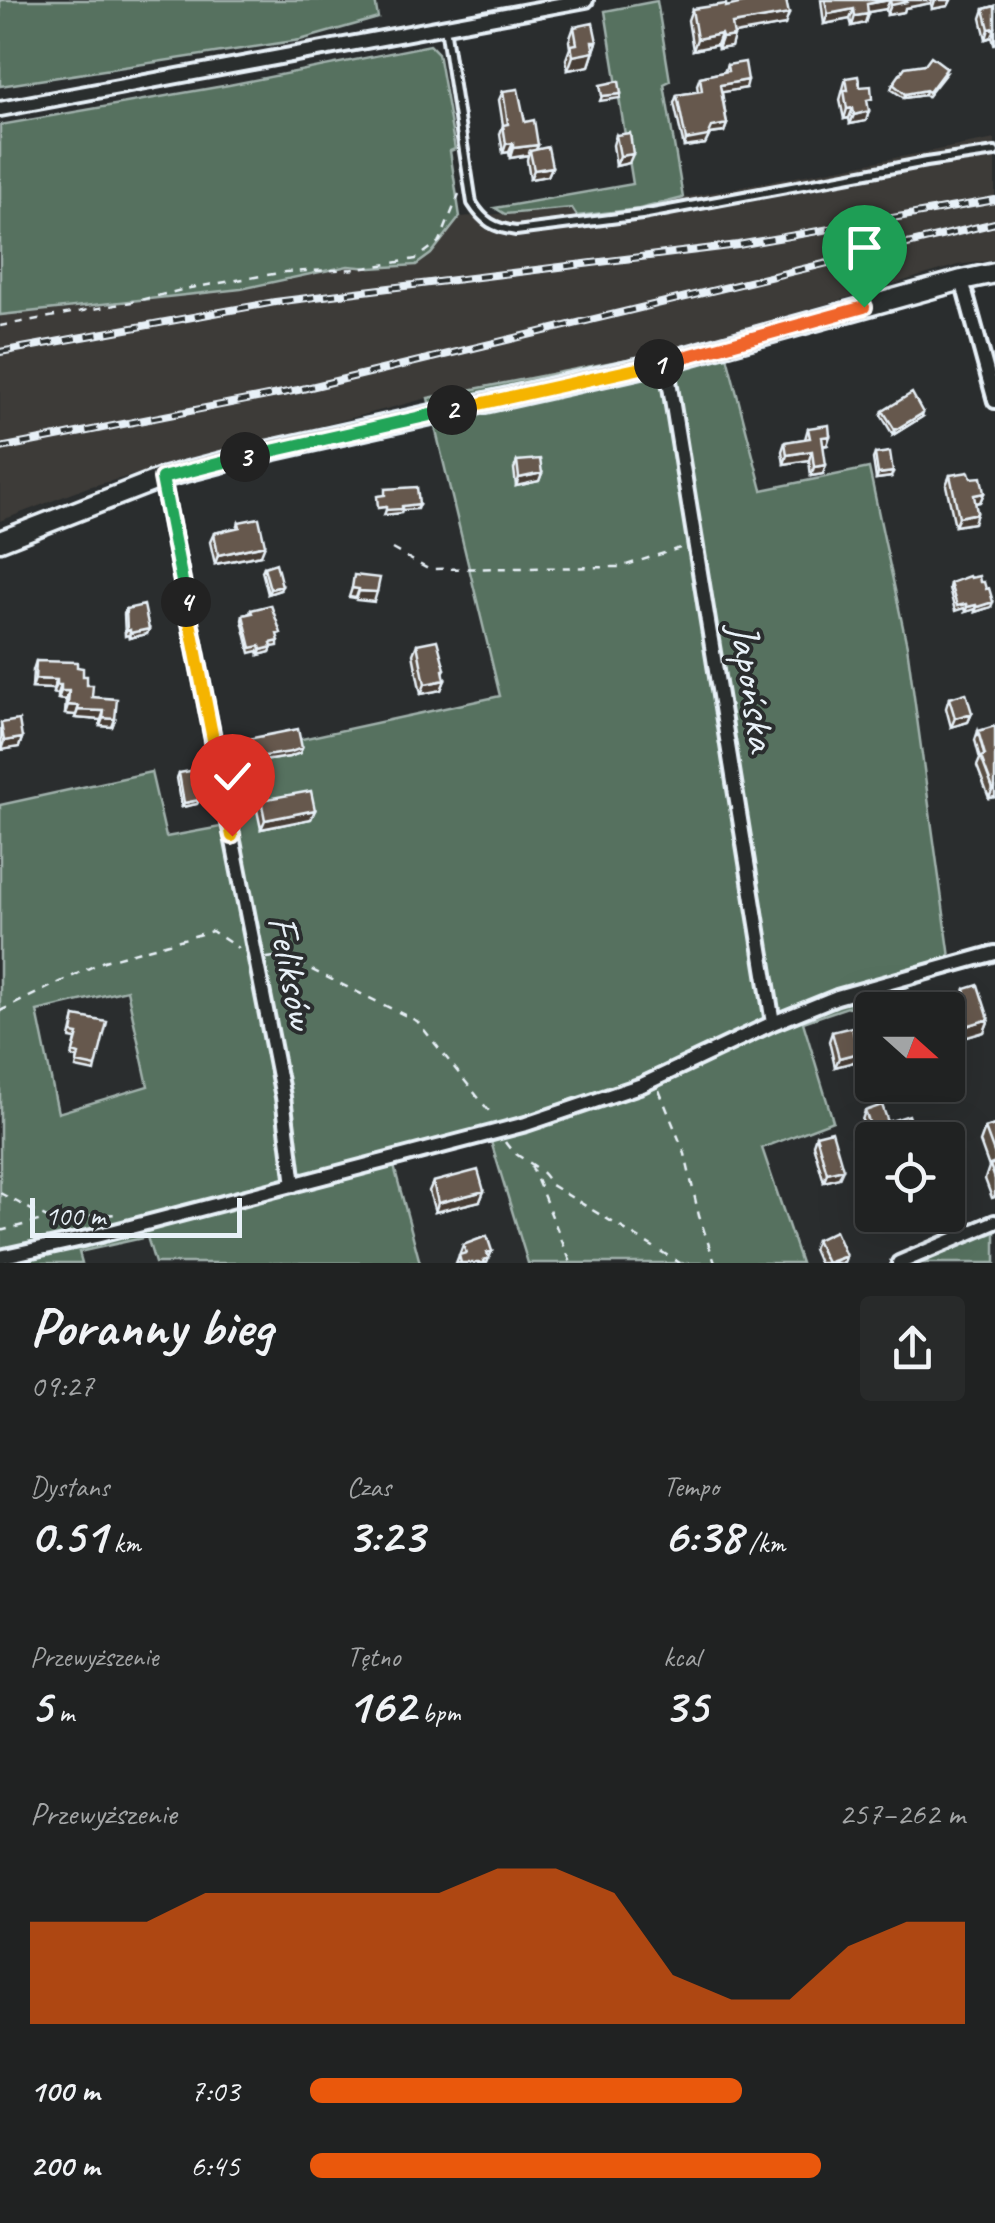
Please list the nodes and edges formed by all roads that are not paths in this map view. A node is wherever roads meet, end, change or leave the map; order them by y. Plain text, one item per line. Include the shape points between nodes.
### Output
1 (586, 0) edge
2 (444, 26) junction
3 (0, 108) edge
4 (995, 152) edge
5 (995, 274) edge
6 (962, 280) junction
7 (666, 362) junction
8 (995, 400) edge
9 (162, 478) junction
10 (0, 542) edge
11 (995, 952) edge
12 (773, 1022) junction
13 (294, 1184) junction
14 (995, 1222) edge
15 (0, 1257) edge
16 (899, 1263) edge

1 - 2 street
2 - 3 street
2 - 4 lane via 472,203 496,228 642,215
5 - 6 main road
6 - 7 main road
6 - 8 street
7 - 9 main road
7 - 12 street, Japońska
9 - 10 main road
9 - 13 street, Feliksów
11 - 12 street
12 - 13 street via 642,1086
13 - 15 street
14 - 16 street

